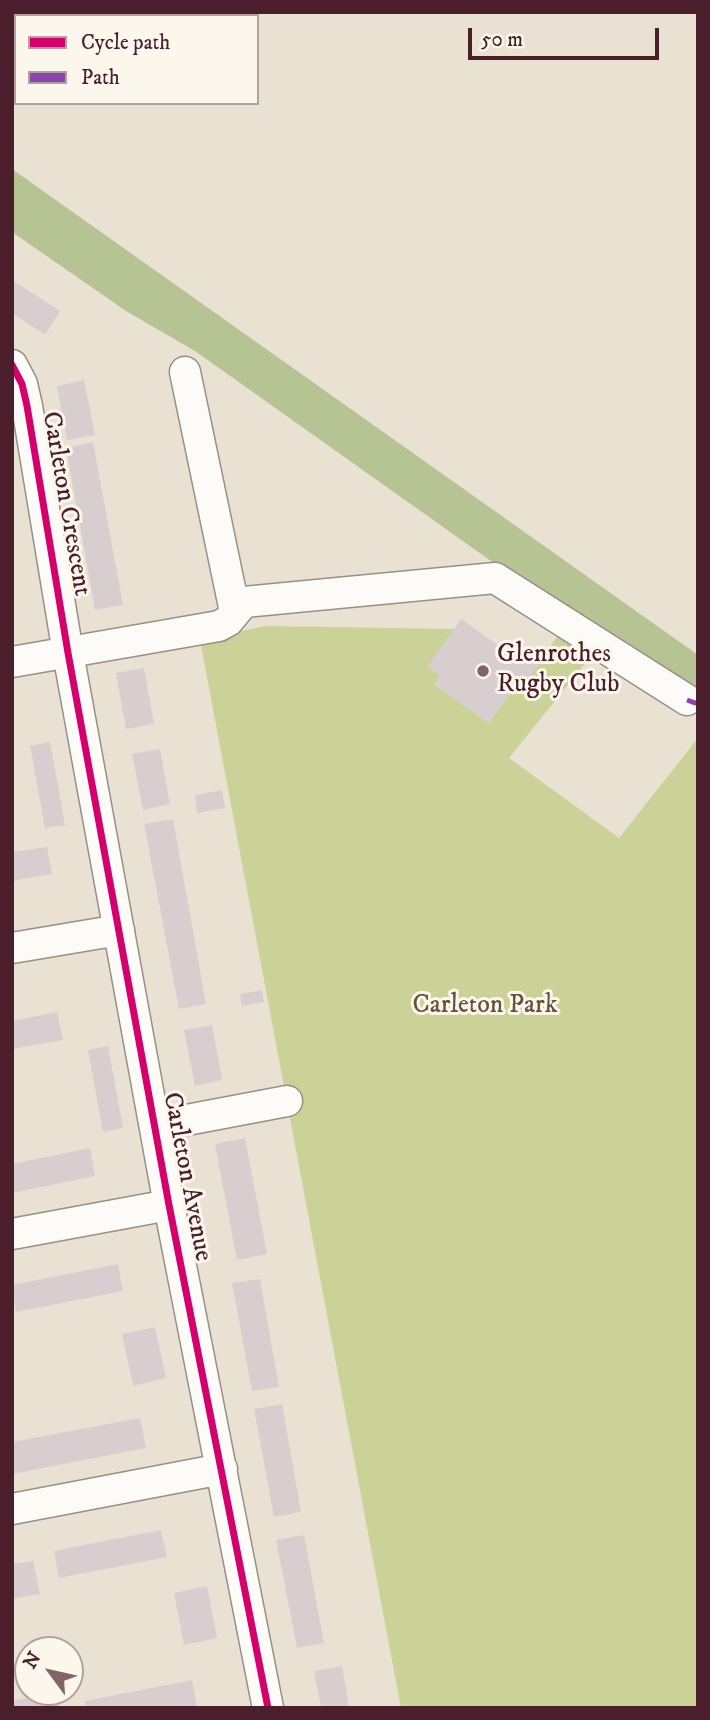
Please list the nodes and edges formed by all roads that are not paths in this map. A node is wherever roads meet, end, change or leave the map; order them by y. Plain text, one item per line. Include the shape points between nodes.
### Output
1 (12, 365) edge
2 (185, 372) dead end
3 (235, 612) junction
4 (68, 653) junction
5 (12, 662) edge
6 (687, 700) dead end
7 (119, 930) junction
8 (12, 948) edge
9 (287, 1101) dead end
10 (155, 1126) junction
11 (169, 1205) junction
12 (12, 1234) edge
13 (222, 1469) junction
14 (12, 1508) edge
15 (268, 1708) edge

1 - 4 street, Carleton Crescent via 27,406
2 - 3 street
3 - 4 street via 219,626
3 - 6 street via 244,602 495,578
4 - 5 street
4 - 7 street, Carleton Avenue
7 - 8 street
7 - 10 street, Carleton Avenue
9 - 10 street
10 - 11 street, Carleton Avenue
11 - 12 street
11 - 13 street, Carleton Avenue
13 - 14 street
13 - 15 street, Carleton Avenue

